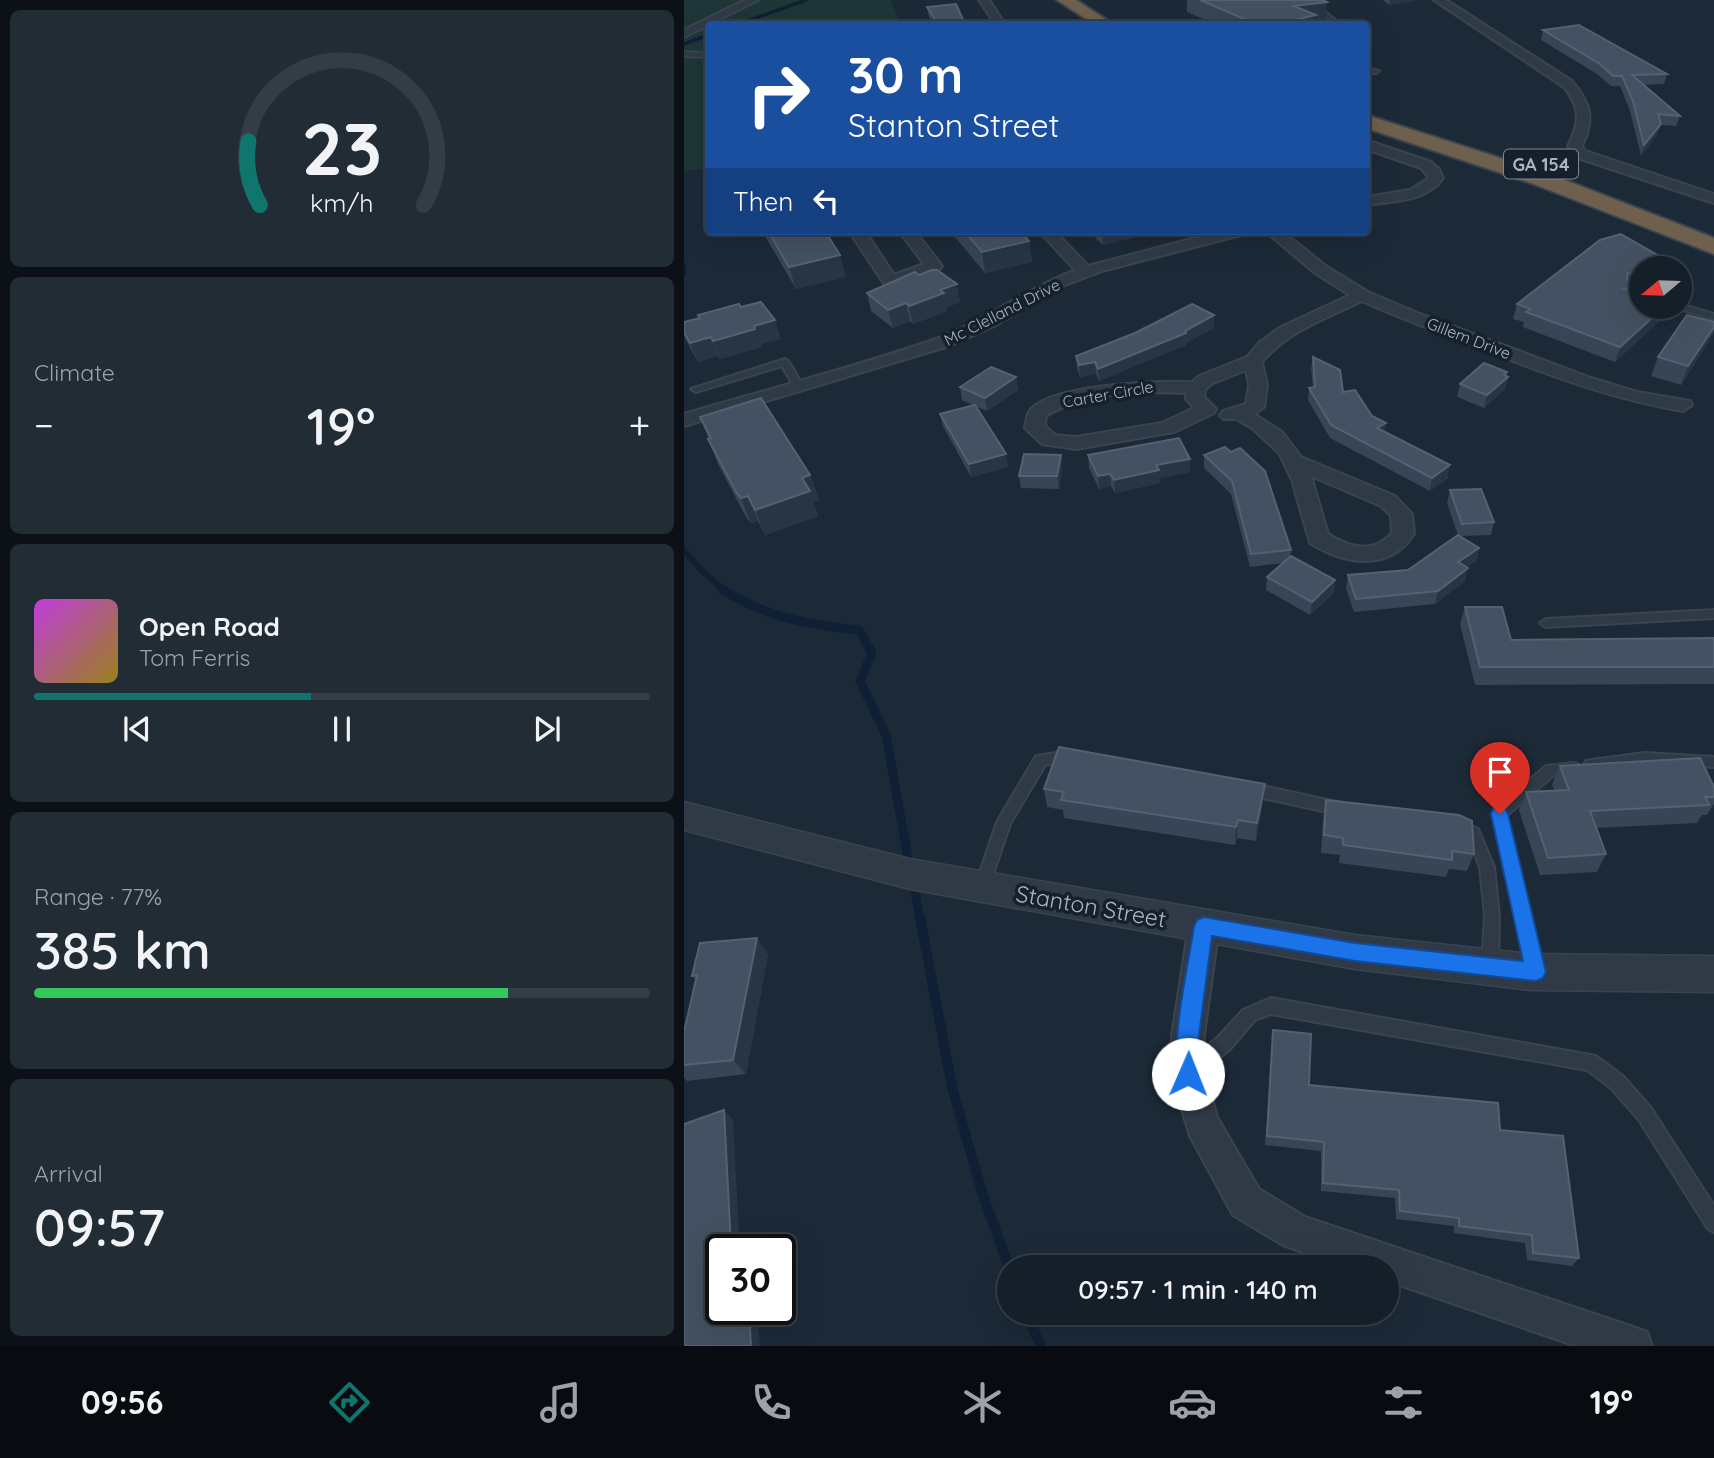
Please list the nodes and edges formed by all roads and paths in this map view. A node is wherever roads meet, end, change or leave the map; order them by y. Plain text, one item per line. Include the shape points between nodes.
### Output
1 (753, 0) edge
2 (984, 0) edge
3 (1065, 0) edge
4 (1098, 0) edge
5 (1306, 0) edge
6 (1439, 0) edge
7 (1111, 18) edge
8 (710, 21) edge
9 (998, 21) edge
10 (1334, 21) edge
11 (705, 24) edge
12 (684, 34) edge
13 (684, 54) edge
14 (705, 55) edge
15 (1370, 70) edge
16 (1376, 71) dead end
17 (1370, 107) edge
18 (1370, 122) edge
19 (1372, 146) edge
20 (1625, 192) junction
21 (1714, 199) edge
22 (1370, 200) edge
23 (1714, 220) edge
24 (1714, 226) edge
25 (860, 235) edge
26 (910, 235) edge
27 (1051, 235) edge
28 (1225, 235) edge
29 (1278, 235) edge
30 (1714, 247) edge
31 (1085, 272) junction
32 (1362, 295) junction
33 (1692, 310) edge
34 (1714, 317) edge
35 (1253, 362) junction
36 (798, 386) junction
37 (1196, 388) junction
38 (696, 389) dead end
39 (1683, 405) dead end
40 (1207, 409) junction
41 (1239, 413) junction
42 (684, 420) edge
43 (1294, 461) junction
44 (1714, 614) edge
45 (1546, 623) dead end
46 (1089, 760) edge
47 (1714, 762) edge
48 (1233, 786) edge
49 (1360, 813) edge
50 (1443, 819) edge
51 (687, 823) edge
52 (982, 887) junction
53 (1204, 926) junction
54 (1490, 967) junction
55 (1536, 972) junction
56 (1714, 974) edge
57 (1188, 1074) junction
58 (1714, 1223) edge
59 (1633, 1346) edge

1 - 8 street
2 - 9 street
3 - 7 highway
4 - 7 highway
5 - 10 lane
6 - 21 street via 1568,84 1580,97 1586,111 1585,127 1575,146 1581,154
11 - 12 street
13 - 14 lane
15 - 16 lane
17 - 20 highway, GA 154
18 - 30 highway, GA 154 via 1539,178
19 - 22 street via 1426,165 1436,178 1423,190
20 - 23 highway
20 - 24 highway, GA 154
25 - 26 street via 891,282 934,266
27 - 31 street
28 - 31 street, Mc Clelland Drive
29 - 32 street, Gillem Drive
31 - 36 street, Mc Clelland Drive via 943,342
32 - 35 street, Carter Circle via 1285,332
32 - 39 street, Gillem Drive via 1585,382
33 - 34 lane
35 - 37 street, Carter Circle via 1205,380
35 - 41 street via 1258,385 1254,407
36 - 38 lane via 784,362
36 - 42 street, Mc Clelland Drive
37 - 40 street via 1195,399
37 - 40 street, Carter Circle via 1142,386 1058,402 1039,412 1035,428 1049,440 1076,443 1167,428
40 - 41 street via 1214,415
41 - 43 street via 1264,425
43 - 43 street via 1304,478 1318,538 1333,549 1375,556 1394,547 1403,534 1401,514 1388,501
44 - 45 lane
46 - 52 lane via 1064,755 1040,760 1004,822
47 - 55 lane via 1645,758 1551,770 1500,814
48 - 49 lane
50 - 54 lane via 1473,833 1487,867 1492,916
51 - 52 street, Stanton Street
52 - 53 street, Stanton Street
53 - 54 street, Stanton Street via 1355,952
53 - 57 street via 1188,1035
54 - 55 street, Stanton Street
55 - 56 street, Stanton Street
57 - 58 lane via 1249,1015 1271,1006 1590,1062 1617,1082 1645,1114
57 - 59 street via 1202,1124 1246,1202 1296,1232

